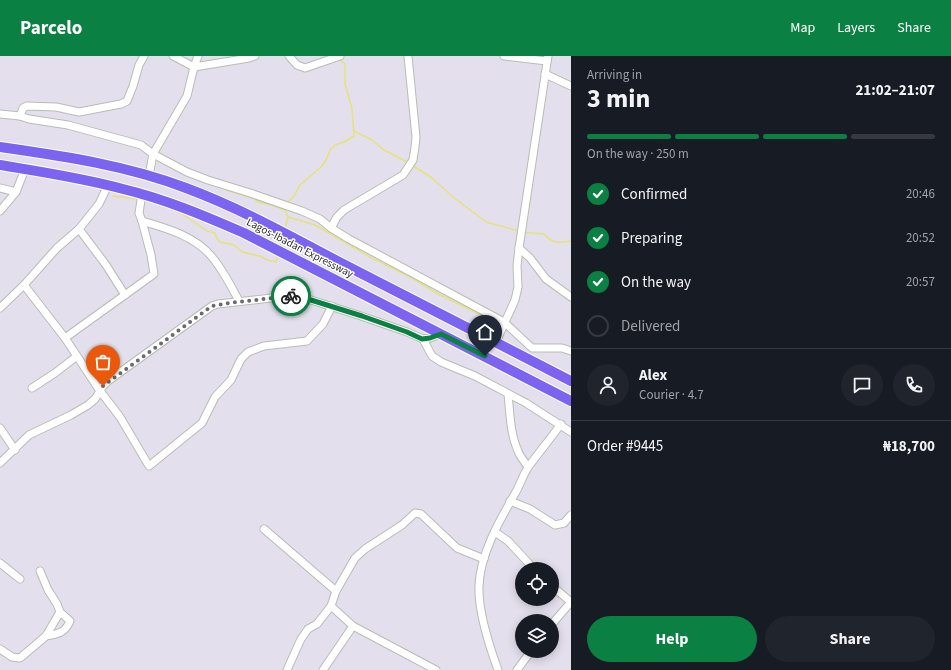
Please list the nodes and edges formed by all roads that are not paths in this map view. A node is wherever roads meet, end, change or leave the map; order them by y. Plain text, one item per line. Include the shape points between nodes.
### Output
1 (144, 56) edge
2 (173, 56) edge
3 (198, 56) edge
4 (255, 56) edge
5 (289, 56) edge
6 (339, 56) edge
7 (408, 56) edge
8 (504, 56) edge
9 (548, 58) edge
10 (194, 67) junction
11 (545, 74) junction
12 (571, 86) edge
13 (0, 114) edge
14 (20, 116) junction
15 (0, 147) edge
16 (153, 154) junction
17 (0, 166) edge
18 (24, 169) junction
19 (149, 176) junction
20 (108, 185) junction
21 (0, 188) edge
22 (16, 192) junction
23 (142, 194) junction
24 (0, 212) edge
25 (142, 221) junction
26 (332, 228) junction
27 (79, 229) junction
28 (519, 248) junction
29 (24, 285) junction
30 (125, 295) junction
31 (571, 297) edge
32 (240, 302) junction
33 (2, 303) edge
34 (332, 306) junction
35 (504, 322) junction
36 (441, 334) junction
37 (65, 338) junction
38 (422, 339) junction
39 (496, 342) junction
40 (571, 351) edge
41 (77, 356) junction
42 (571, 381) edge
43 (32, 388) dead end
44 (100, 391) junction
45 (508, 394) junction
46 (571, 402) edge
47 (561, 424) junction
48 (0, 428) edge
49 (571, 432) edge
50 (15, 450) junction
51 (0, 463) edge
52 (528, 467) junction
53 (510, 501) junction
54 (571, 515) edge
55 (264, 529) dead end
56 (495, 532) junction
57 (484, 559) junction
58 (528, 562) edge
59 (0, 563) edge
60 (40, 571) dead end
61 (20, 579) dead end
62 (336, 591) junction
63 (559, 592) edge
64 (571, 602) edge
65 (331, 606) junction
66 (60, 612) junction
67 (559, 616) edge
68 (353, 626) junction
69 (46, 636) junction
70 (0, 649) edge
71 (526, 658) edge
72 (287, 670) edge
73 (323, 670) edge
74 (436, 670) edge
75 (498, 670) edge
76 (517, 670) edge

1 - 14 street via 127,101 121,104 79,112 56,107 27,106 23,108
2 - 10 street
3 - 10 street
4 - 10 street
5 - 6 street via 297,65 305,68
7 - 26 street via 416,137 413,160 403,175 344,210
8 - 9 street
9 - 11 street
10 - 16 street via 187,96
11 - 12 street
11 - 28 street
13 - 14 street
14 - 16 street via 68,125 141,145
15 - 19 highway, Lagos-Ibadan Expressway via 61,156
16 - 19 street
16 - 26 street via 187,172 302,211
17 - 18 highway, Lagos-Ibadan Expressway
18 - 20 highway, Lagos-Ibadan Expressway
18 - 22 street
19 - 39 highway, Lagos-Ibadan Expressway via 185,187 255,218
20 - 23 highway, Lagos-Ibadan Expressway
20 - 27 street via 99,204
21 - 22 street
22 - 24 street
23 - 25 street via 139,213
23 - 36 highway, Lagos-Ibadan Expressway via 190,210 244,233
25 - 30 street via 154,274
25 - 32 street via 189,238 211,255
26 - 35 street
27 - 29 street
27 - 30 street
28 - 31 street via 546,279
28 - 35 street via 518,287 515,300
29 - 33 street
29 - 37 street
30 - 37 street
32 - 34 street via 294,296
32 - 44 street via 212,306 108,381
34 - 38 street
34 - 44 street via 323,324 307,341 264,346 248,352 241,359 231,380 215,397 202,423 149,466 120,417
35 - 39 street
35 - 40 street via 532,348 562,348
36 - 38 street
36 - 46 highway, Lagos-Ibadan Expressway
37 - 41 street
38 - 45 street via 432,356 441,362 475,376
39 - 42 highway, Lagos-Ibadan Expressway
41 - 43 street
41 - 44 street
44 - 50 street via 82,409 29,435
45 - 47 street
45 - 52 street via 514,439 518,452
47 - 49 street
47 - 52 street
48 - 50 street
50 - 51 street
52 - 53 street
53 - 54 street via 530,509 555,525 564,523
53 - 56 street
55 - 62 street
56 - 57 street
56 - 58 street via 508,541
57 - 62 street via 457,548 422,514 415,513 355,558
57 - 75 street via 480,574 480,599
59 - 61 street
60 - 66 street
62 - 65 street
63 - 64 street
64 - 67 street
65 - 68 street
65 - 72 street via 317,624 308,629 300,639
66 - 69 street
66 - 69 street via 70,621 68,626 60,633
68 - 73 street
68 - 74 street
69 - 70 street via 20,658 12,657
71 - 76 street

